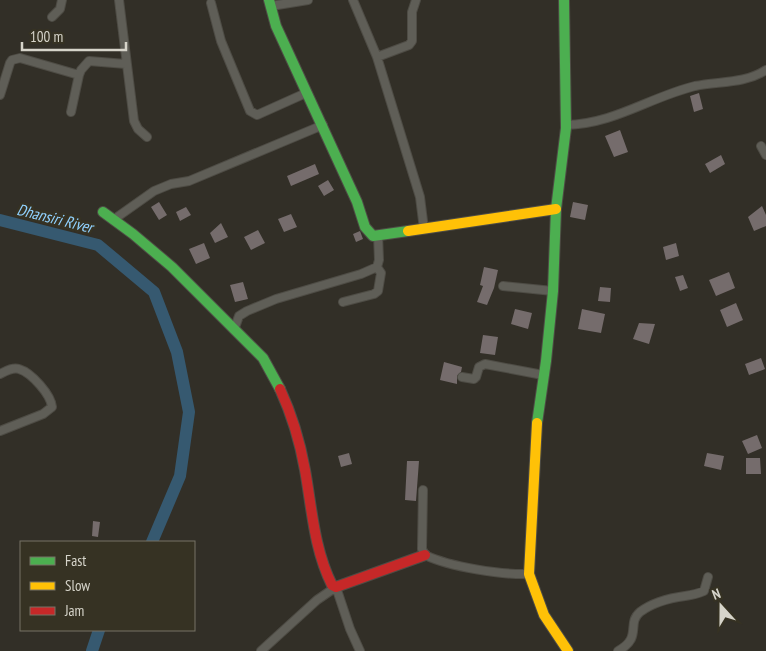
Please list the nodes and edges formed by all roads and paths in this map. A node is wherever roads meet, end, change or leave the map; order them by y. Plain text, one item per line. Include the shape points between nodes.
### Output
1 (62, 0) edge
2 (119, 0) edge
3 (308, 0) edge
4 (353, 0) edge
5 (416, 0) edge
6 (564, 0) edge
7 (210, 3) dead end
8 (270, 3) edge
9 (52, 17) dead end
10 (377, 57) junction
11 (126, 64) junction
12 (766, 70) edge
13 (79, 75) junction
14 (306, 93) junction
15 (0, 95) edge
16 (71, 112) dead end
17 (566, 125) junction
18 (323, 126) junction
19 (147, 137) dead end
20 (761, 146) dead end
21 (766, 155) edge
22 (556, 209) junction
23 (103, 212) dead end
24 (113, 220) junction
25 (424, 229) junction
26 (378, 235) junction
27 (378, 266) junction
28 (502, 286) dead end
29 (553, 290) junction
30 (342, 302) dead end
31 (234, 330) junction
32 (0, 374) edge
33 (544, 375) junction
34 (462, 377) dead end
35 (0, 431) edge
36 (423, 490) dead end
37 (425, 555) junction
38 (529, 574) junction
39 (708, 577) dead end
40 (336, 587) junction
41 (261, 651) edge
42 (360, 651) edge
43 (568, 651) edge
44 (618, 651) edge

1 - 9 street via 60,9
2 - 11 street
3 - 8 street
4 - 10 street
5 - 10 street via 412,12 412,41
6 - 17 street
7 - 14 street via 221,41 250,111 257,114
8 - 14 street via 276,26
10 - 25 street via 420,196
11 - 13 street via 89,62
11 - 19 street via 134,121
12 - 17 street via 749,79 694,87 598,122
13 - 15 street via 16,59 10,63
13 - 16 street
14 - 18 street
17 - 22 street
18 - 24 street via 190,181 168,185
18 - 26 street via 365,227 373,236
20 - 21 street
22 - 25 street
22 - 29 street
23 - 24 street
24 - 31 street via 172,267
25 - 26 street
26 - 27 street
27 - 30 street via 378,291
27 - 31 street via 247,311 239,316
28 - 29 street
29 - 33 street
31 - 40 street via 263,358 279,388 298,445 324,567
32 - 35 street via 18,368 27,373 52,402 52,407 43,414
33 - 34 street via 485,364 479,367 474,379
33 - 38 street via 537,424
36 - 37 street via 422,549
37 - 38 street via 449,564 513,575
37 - 40 street
38 - 43 street via 544,615
39 - 44 street via 704,591 666,600 639,614 630,642
40 - 41 street
40 - 42 street

